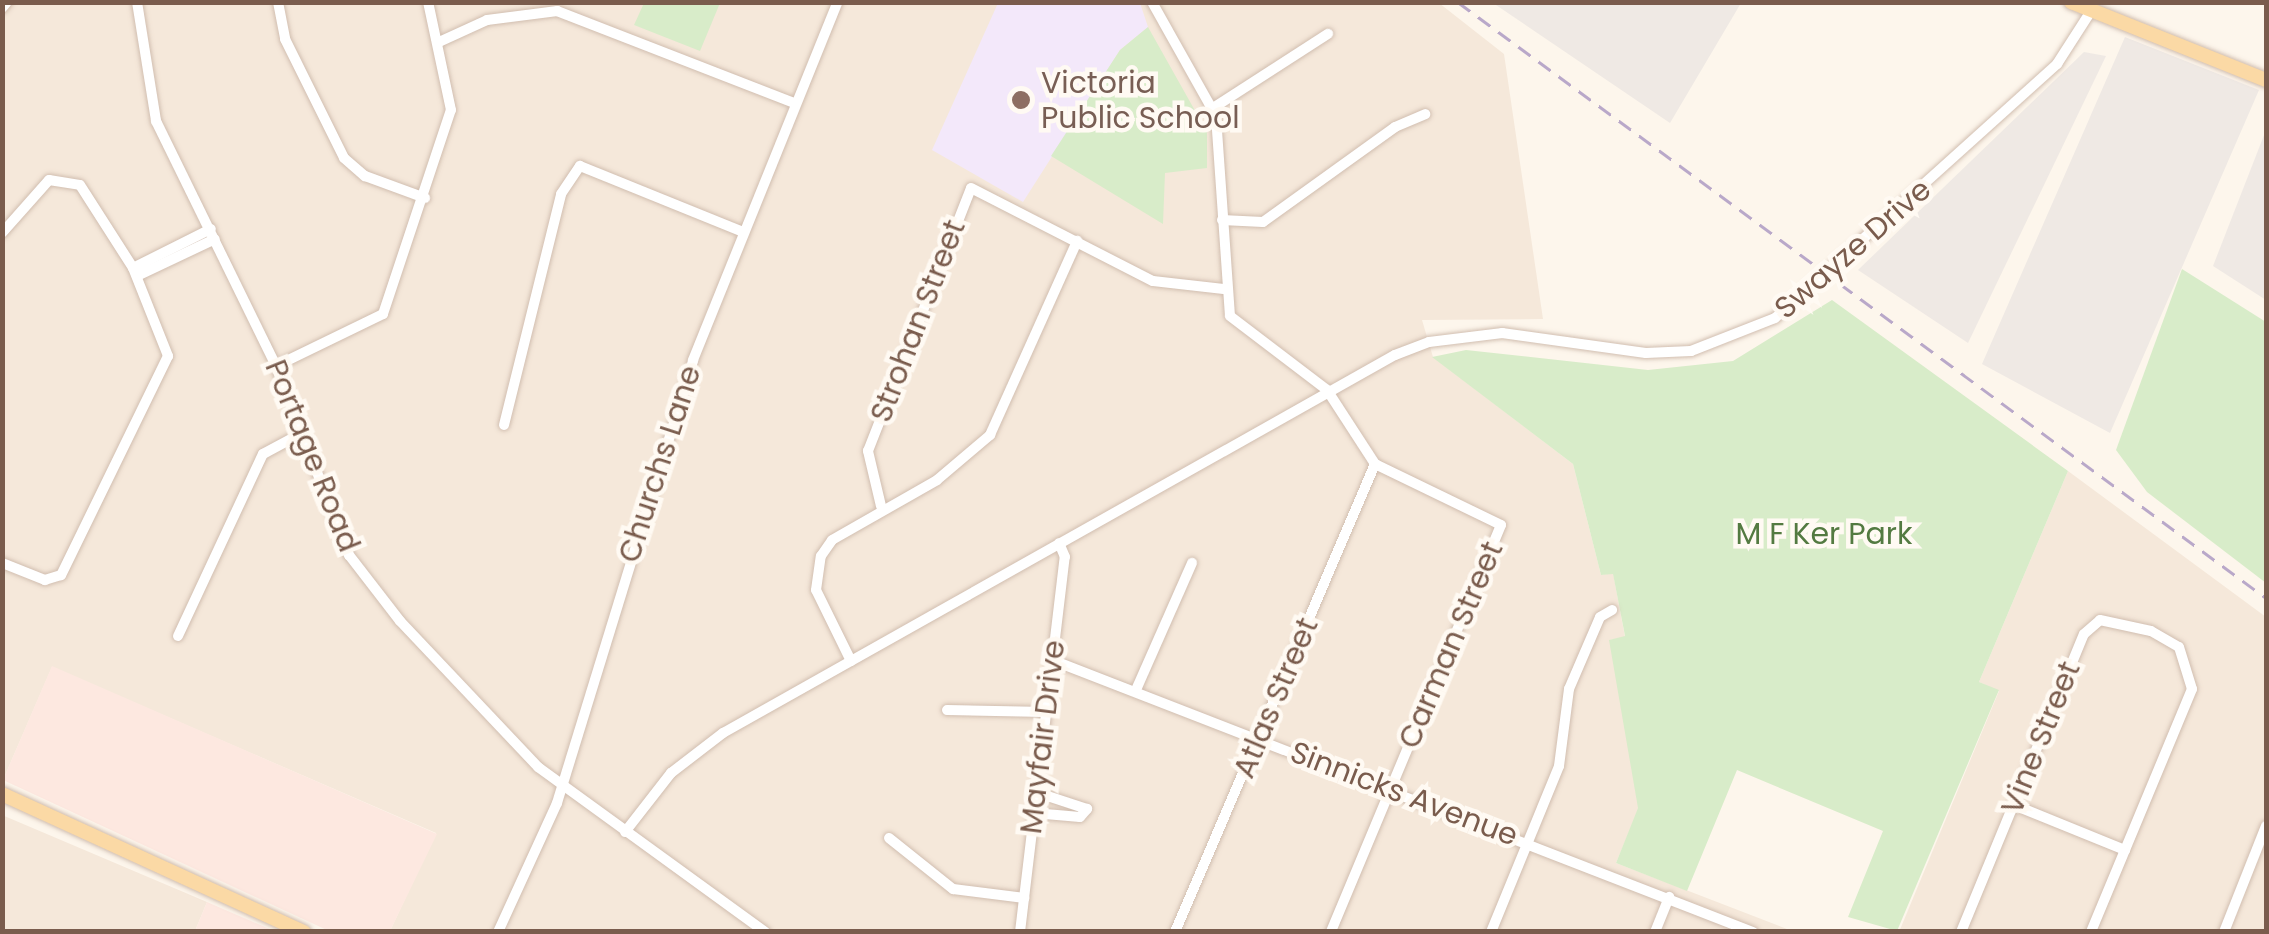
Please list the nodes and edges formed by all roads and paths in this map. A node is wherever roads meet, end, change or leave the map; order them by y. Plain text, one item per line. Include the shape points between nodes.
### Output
1 (136, 2) edge
2 (278, 2) edge
3 (428, 2) edge
4 (838, 2) edge
5 (2072, 2) edge
6 (1156, 4) edge
7 (574, 8) edge
8 (2091, 11) junction
9 (1328, 34) dead end
10 (438, 42) junction
11 (2266, 80) edge
12 (794, 103) junction
13 (1212, 108) junction
14 (1426, 114) dead end
15 (425, 198) junction
16 (1222, 220) junction
17 (741, 231) junction
18 (2, 234) edge
19 (213, 234) junction
20 (1077, 241) junction
21 (135, 272) junction
22 (1224, 289) junction
23 (276, 366) junction
24 (1327, 390) junction
25 (504, 425) dead end
26 (300, 434) junction
27 (1375, 464) junction
28 (881, 506) junction
29 (1059, 543) junction
30 (1192, 562) dead end
31 (2, 563) edge
32 (1612, 610) dead end
33 (178, 636) dead end
34 (1052, 660) junction
35 (851, 661) junction
36 (1136, 690) junction
37 (946, 710) dead end
38 (1047, 712) junction
39 (1260, 738) junction
40 (562, 786) junction
41 (1391, 789) junction
42 (1038, 793) junction
43 (2, 794) edge
44 (2014, 806) junction
45 (1034, 814) junction
46 (2266, 826) edge
47 (625, 832) junction
48 (889, 838) dead end
49 (1528, 842) junction
50 (2126, 850) junction
51 (1670, 897) junction
52 (1024, 898) junction
53 (1020, 929) edge
54 (304, 932) edge
55 (498, 932) edge
56 (765, 932) edge
57 (1034, 932) edge
58 (1175, 932) edge
59 (1331, 932) edge
60 (1491, 932) edge
61 (1655, 932) edge
62 (1753, 932) edge
63 (1961, 932) edge
64 (2091, 932) edge
65 (2224, 932) edge

1 - 19 street, Portage Road via 156,121
2 - 15 street via 285,39 344,158 365,176
3 - 10 street
4 - 12 street, Churchs Lane
5 - 8 main road
6 - 13 street
7 - 10 street via 514,13
7 - 12 street
8 - 11 main road
8 - 24 street, Swayze Drive via 2057,64 1902,211 1798,303 1745,335 1691,351 1646,353 1514,334 1429,342
9 - 13 street
10 - 15 street via 451,110
12 - 17 street, Churchs Lane
13 - 16 street
14 - 16 street via 1395,127 1263,222
15 - 23 street via 383,314
16 - 22 street
17 - 25 street via 580,166 561,194
17 - 40 street, Churchs Lane via 666,440
18 - 21 street via 34,190 62,176 80,185 105,216
19 - 21 street
19 - 23 street, Portage Road
20 - 22 street via 1164,284
20 - 28 street via 990,435 937,480
20 - 28 street, Strohan Street via 982,188 967,194 868,450
21 - 31 street via 164,338 166,368 61,575 45,580
22 - 24 street via 1238,326
23 - 26 street, Portage Road
24 - 27 street
24 - 29 street, Swayze Drive
26 - 33 street via 263,454
26 - 40 street, Portage Road via 329,514 376,593
27 - 39 street, Atlas Street
27 - 41 street, Carman Street via 1501,525
28 - 35 street via 832,540 815,575
29 - 34 street, Mayfair Drive via 1064,557
29 - 35 street, Swayze Drive
30 - 36 street
32 - 49 street via 1600,618 1569,689 1559,766
34 - 36 street, Sinnicks Avenue
34 - 38 street, Mayfair Drive
35 - 47 street, Swayze Drive via 723,733 671,772
36 - 39 street, Sinnicks Avenue
37 - 38 street
38 - 42 street, Mayfair Drive
39 - 41 street, Sinnicks Avenue
39 - 58 street, Atlas Street
40 - 47 street, Portage Road
40 - 55 street, Churchs Lane
41 - 49 street, Sinnicks Avenue
41 - 59 street, Carman Street
42 - 45 street, Mayfair Drive
42 - 45 street via 1088,809 1080,817
43 - 54 main road
44 - 50 street
44 - 50 street, Vine Street via 2084,634 2100,620 2116,620 2171,642 2192,689
44 - 63 street, Vine Street
45 - 52 street, Mayfair Drive
46 - 65 street
47 - 56 street, Portage Road
48 - 52 street via 952,889
49 - 51 street, Sinnicks Avenue
49 - 60 street
50 - 64 street
51 - 61 street
51 - 62 street, Sinnicks Avenue
52 - 53 street, Mayfair Drive
53 - 57 street

